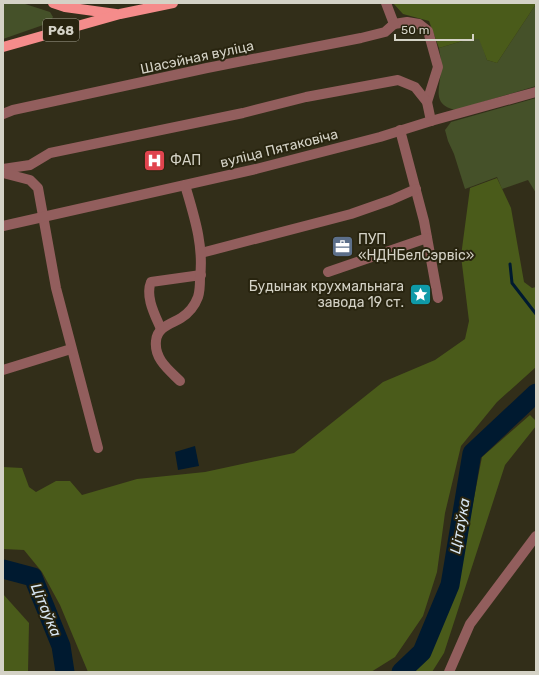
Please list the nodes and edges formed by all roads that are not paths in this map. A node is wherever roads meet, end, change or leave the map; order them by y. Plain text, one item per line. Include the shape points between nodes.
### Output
1 (53, 3) edge
2 (173, 3) edge
3 (386, 3) edge
4 (120, 14) junction
5 (394, 24) junction
6 (3, 47) edge
7 (536, 92) edge
8 (427, 102) junction
9 (3, 114) edge
10 (432, 121) junction
11 (400, 130) junction
12 (3, 169) edge
13 (3, 173) edge
14 (185, 185) junction
15 (416, 189) junction
16 (43, 216) junction
17 (3, 226) edge
18 (427, 238) junction
19 (201, 253) junction
20 (328, 272) dead end
21 (201, 275) junction
22 (438, 298) dead end
23 (161, 329) junction
24 (71, 349) junction
25 (3, 370) edge
26 (180, 381) dead end
27 (98, 448) dead end
28 (536, 536) edge
29 (449, 672) edge

1 - 4 main road
2 - 4 main road, Р68
3 - 5 street
4 - 6 main road, Р68
5 - 8 street via 419,24 428,31 438,67
5 - 9 street, Шасэйная вуліца via 385,32 361,38 207,68
7 - 10 street, вуліца Пятаковіча
8 - 10 street
8 - 12 street via 415,87 398,80 306,97 243,113 50,153 30,165
10 - 11 street, вуліца Пятаковіча
11 - 14 street, вуліца Пятаковіча via 256,169
11 - 15 street
13 - 16 street via 30,180 38,188
14 - 16 street, вуліца Пятаковіча
14 - 19 street via 198,230
15 - 18 street
15 - 19 street via 351,214
16 - 17 street, вуліца Пятаковіча
16 - 24 street via 56,288
18 - 20 street
18 - 22 street
19 - 21 street
21 - 23 street via 199,296 193,307 182,317
21 - 23 street via 151,282 151,306
23 - 26 street via 156,335 157,354
24 - 25 street
24 - 27 street
28 - 29 street via 470,624

